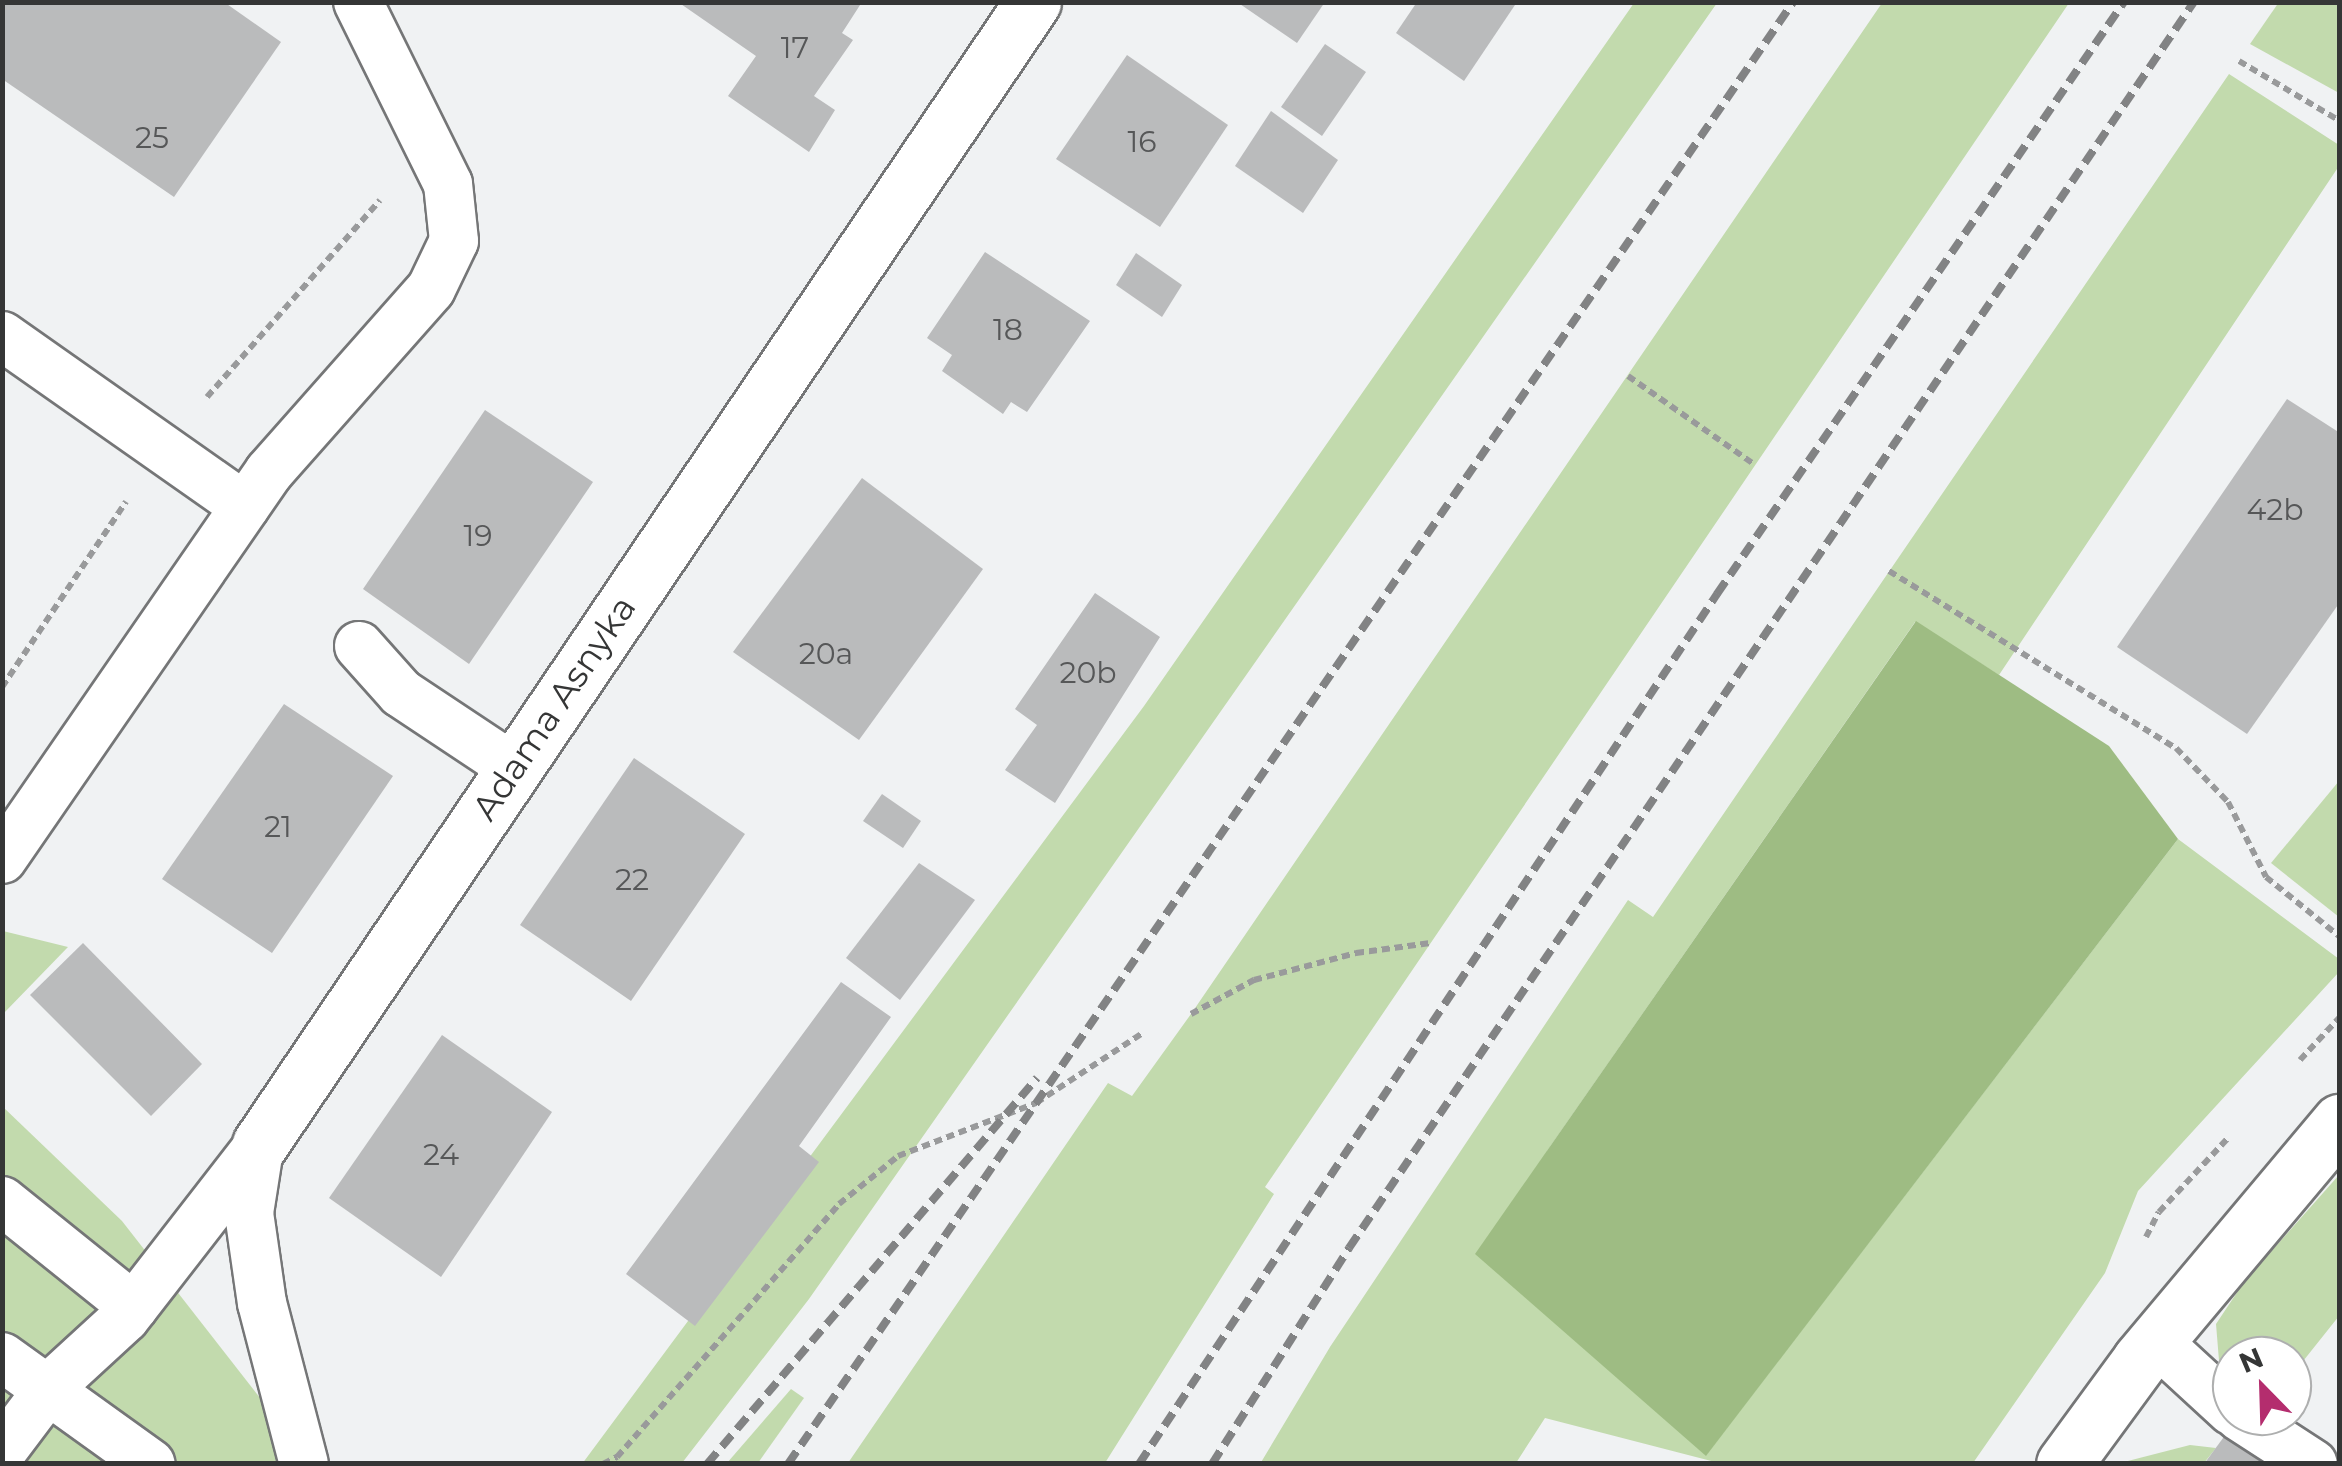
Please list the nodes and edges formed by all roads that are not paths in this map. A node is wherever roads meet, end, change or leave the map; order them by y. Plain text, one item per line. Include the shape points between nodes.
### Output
1 (358, 2) edge
2 (1033, 2) edge
3 (2, 336) edge
4 (245, 507) junction
5 (359, 646) dead end
6 (514, 768) junction
7 (2, 859) edge
8 (2340, 1122) edge
9 (260, 1144) junction
10 (2, 1200) edge
11 (134, 1307) junction
12 (2156, 1341) junction
13 (2, 1357) edge
14 (51, 1386) junction
15 (2212, 1393) edge
16 (2270, 1436) edge
17 (2, 1451) edge
18 (152, 1464) edge
19 (304, 1464) edge
20 (2064, 1464) edge
21 (2313, 1464) edge

1 - 4 lane via 448,184 454,241 430,289
2 - 6 street, Adama Asnyka
3 - 4 lane
4 - 7 lane
5 - 6 lane via 401,693
6 - 9 street, Adama Asnyka
8 - 12 street
9 - 11 lane
9 - 19 lane, Adama Asnyka via 249,1213 262,1303
10 - 11 lane
11 - 14 lane
12 - 15 lane
12 - 20 street
13 - 14 lane
14 - 17 lane
14 - 18 lane
16 - 21 lane

